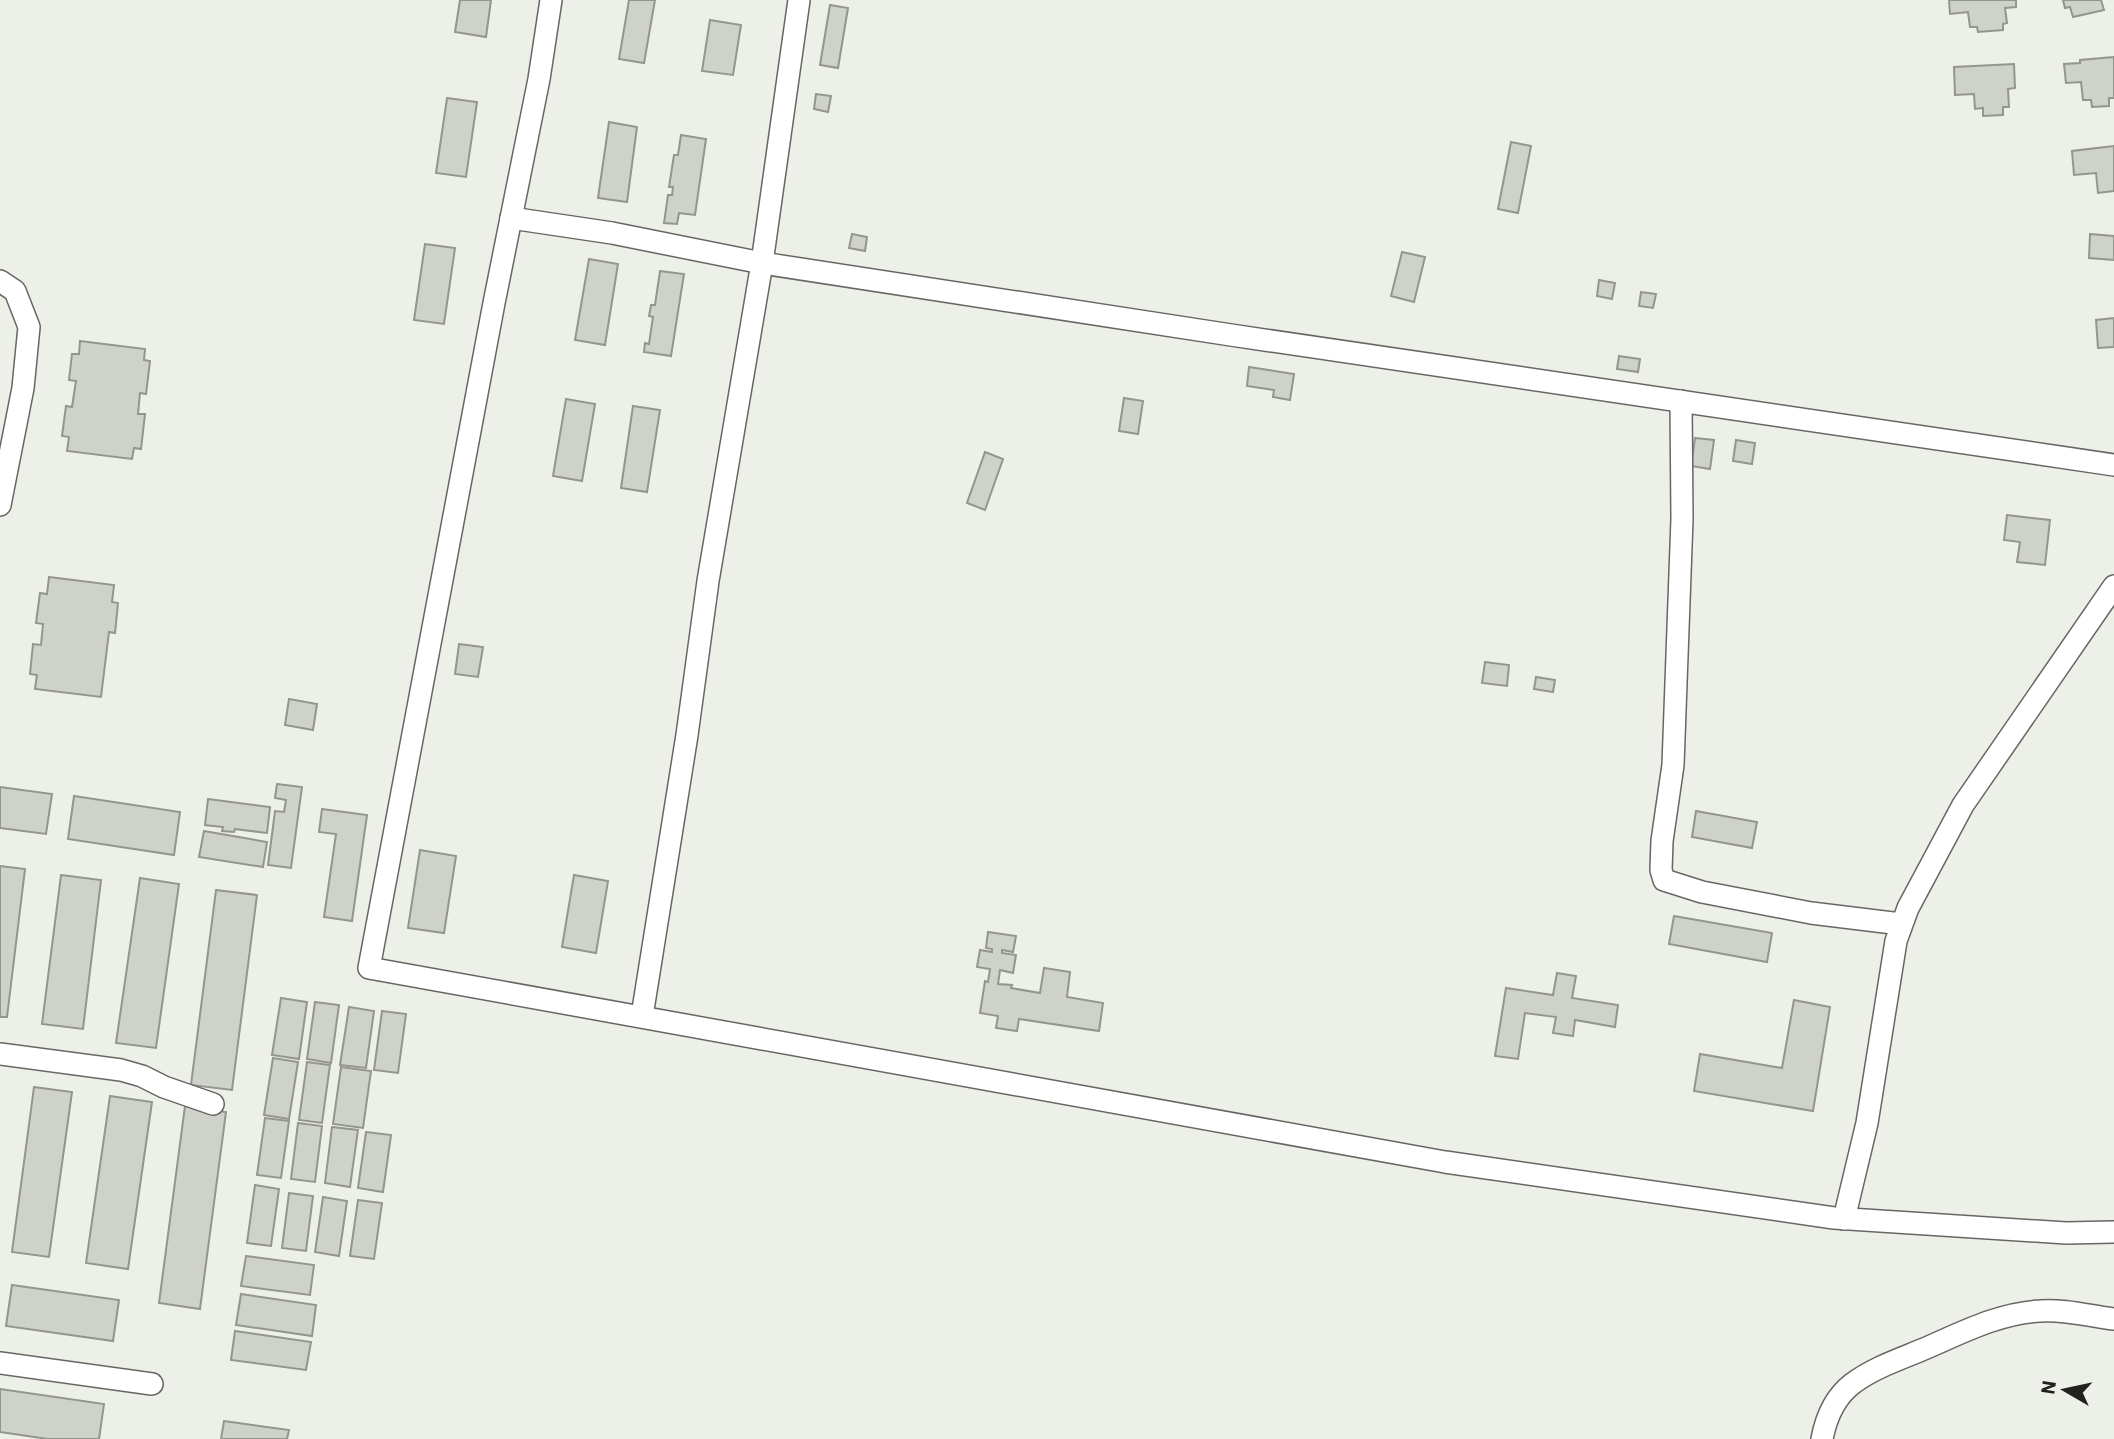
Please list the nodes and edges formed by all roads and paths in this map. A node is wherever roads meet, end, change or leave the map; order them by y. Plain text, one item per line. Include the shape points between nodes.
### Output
1 (551, 0) edge
2 (799, 0) edge
3 (511, 218) junction
4 (762, 263) junction
5 (0, 281) edge
6 (1681, 401) junction
7 (2114, 465) edge
8 (0, 505) edge
9 (2114, 586) edge
10 (1901, 924) junction
11 (642, 1016) junction
12 (0, 1054) edge
13 (213, 1104) dead end
14 (1844, 1219) junction
15 (2114, 1231) edge
16 (2114, 1319) edge
17 (0, 1363) edge
18 (152, 1384) dead end
19 (1822, 1439) edge

1 - 3 street
2 - 4 street
3 - 4 street
3 - 11 street via 369,968
4 - 6 street
4 - 11 street
5 - 8 street via 15,291 29,327 23,388
6 - 7 street
6 - 10 street via 1682,519 1673,765 1662,841 1664,880 1811,913
9 - 10 street via 1964,805
10 - 14 street via 1867,1123
11 - 14 street via 1445,1162
12 - 13 street via 121,1070
14 - 15 street via 2066,1233
16 - 19 street via 2041,1310 1963,1332 1851,1385 1836,1401
17 - 18 street

